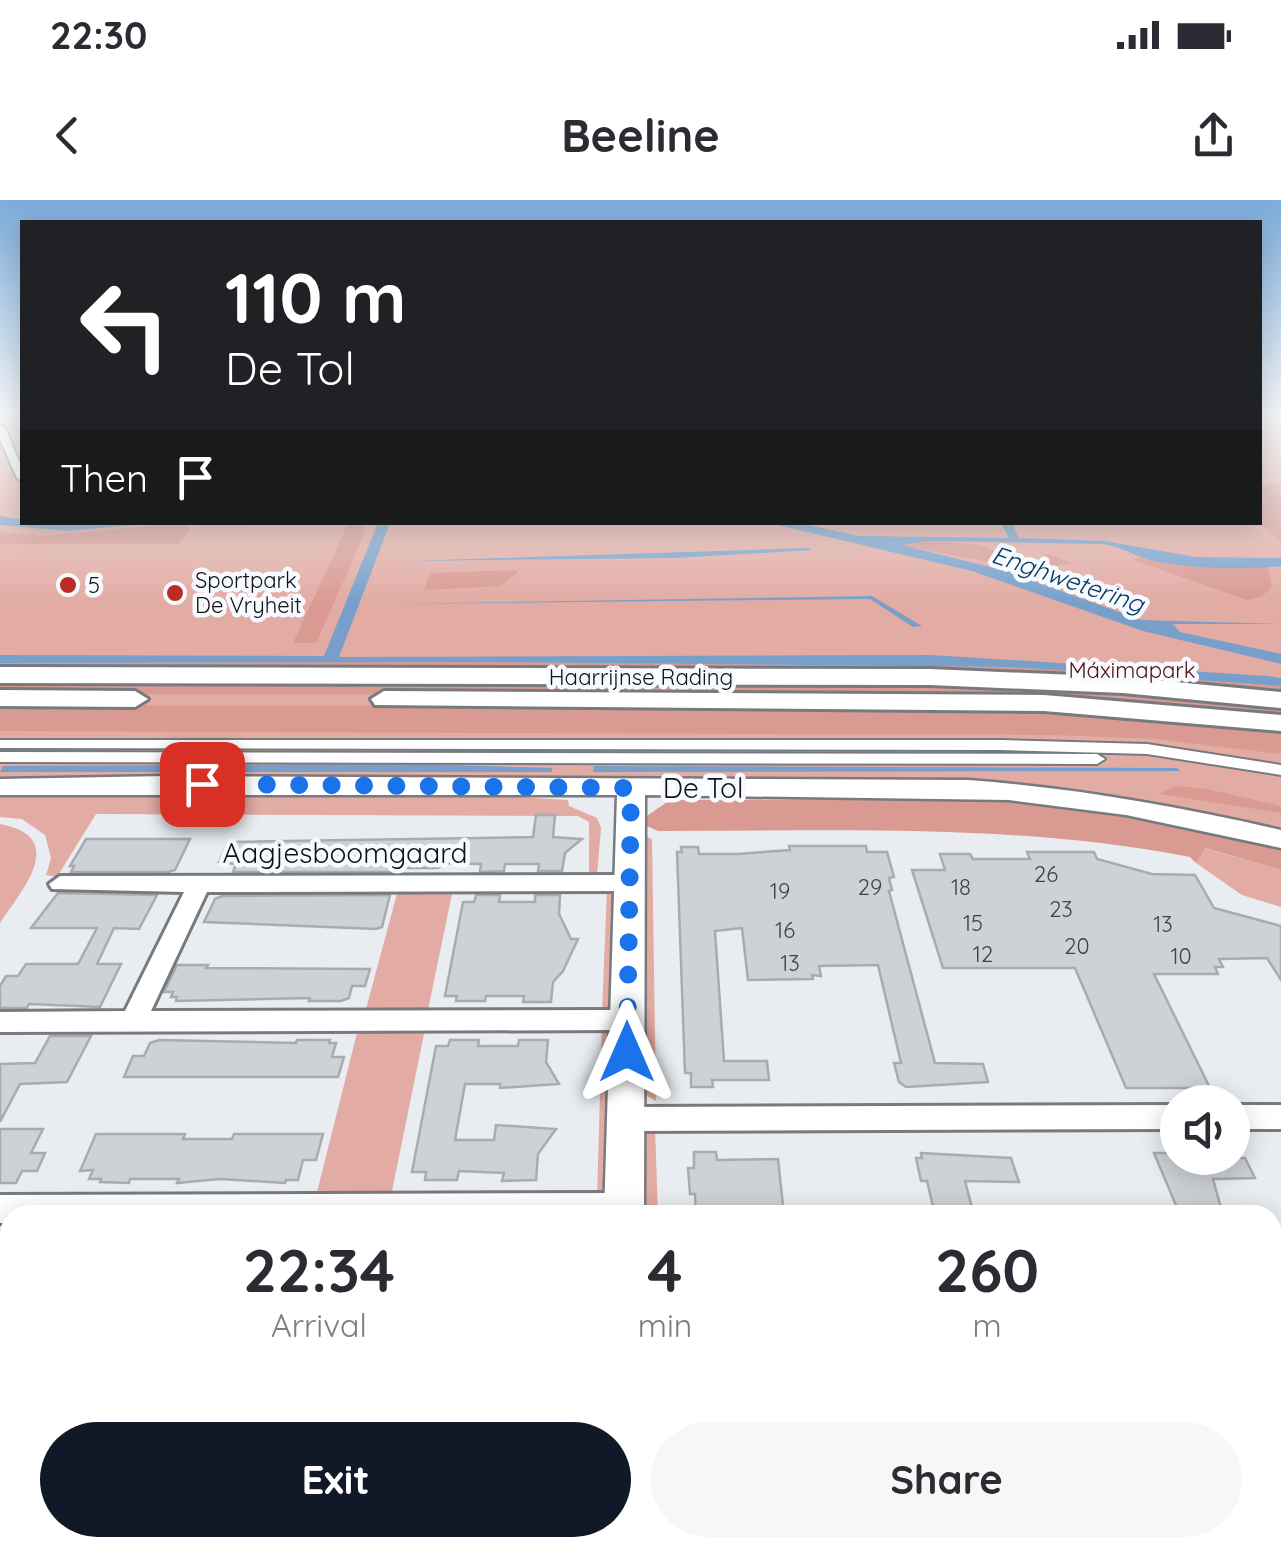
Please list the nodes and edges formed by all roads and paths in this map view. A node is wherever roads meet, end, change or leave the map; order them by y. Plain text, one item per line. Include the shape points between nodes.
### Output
1 (0, 675) edge
2 (0, 698) edge
3 (1281, 700) edge
4 (1281, 722) edge
5 (4, 751) edge
6 (1281, 770) edge
7 (0, 787) edge
8 (631, 788) junction
9 (1281, 839) edge
10 (630, 882) junction
11 (60, 884) dead end
12 (200, 884) junction
13 (627, 1020) junction
14 (132, 1021) junction
15 (0, 1022) edge
16 (1160, 1117) edge
17 (1250, 1117) edge
18 (1281, 1117) edge
19 (627, 1119) junction
20 (624, 1205) edge

1 - 3 main road, Haarrijnse Rading via 930,676
2 - 4 main road, Haarrijnse Rading via 956,701
5 - 6 street via 1004,752 1172,756
7 - 8 street, De Tol
8 - 9 street, De Tol via 1050,794 1170,812
8 - 10 street
10 - 12 street, Aagjesboomgaard
10 - 13 street
11 - 12 street, Aagjesboomgaard
12 - 14 street
13 - 14 street
13 - 19 street
14 - 15 street
16 - 19 street
17 - 18 street
19 - 20 street

